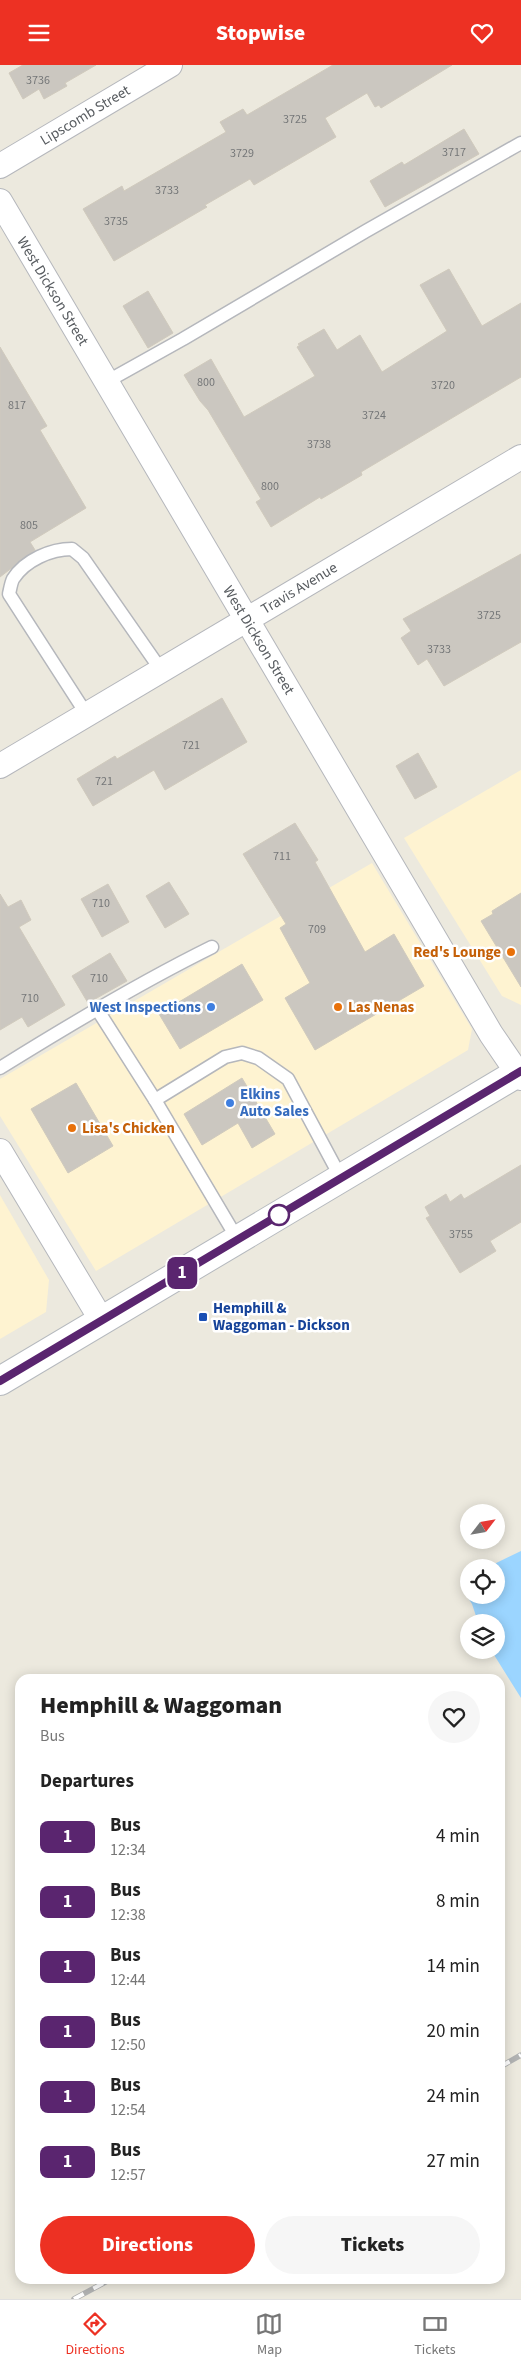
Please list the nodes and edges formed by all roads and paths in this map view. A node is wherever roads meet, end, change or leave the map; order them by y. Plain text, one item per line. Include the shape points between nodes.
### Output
1 (170, 65) edge
2 (521, 143) edge
3 (0, 166) edge
4 (0, 201) edge
5 (106, 382) junction
6 (521, 457) edge
7 (247, 619) junction
8 (161, 670) junction
9 (87, 715) junction
10 (0, 766) edge
11 (212, 947) dead end
12 (97, 1009) junction
13 (0, 1068) edge
14 (520, 1074) edge
15 (155, 1100) junction
16 (0, 1151) edge
17 (341, 1179) junction
18 (238, 1240) junction
19 (102, 1321) junction
20 (0, 1381) edge

1 - 3 street, Lipscomb Street
2 - 5 lane
4 - 5 street, West Dickson Street
5 - 7 street, West Dickson Street
6 - 7 street, Travis Avenue
7 - 8 street, Travis Avenue
7 - 14 street, West Dickson Street via 491,1034
8 - 9 street, Travis Avenue
8 - 9 lane via 83,558 72,549 44,554 12,580 9,594
9 - 10 street, Travis Avenue
11 - 12 lane
12 - 13 lane
12 - 15 lane
14 - 17 main road
15 - 17 lane via 225,1057 242,1053 258,1057 288,1079
15 - 18 lane
16 - 19 street
17 - 18 main road
18 - 19 main road
19 - 20 main road

